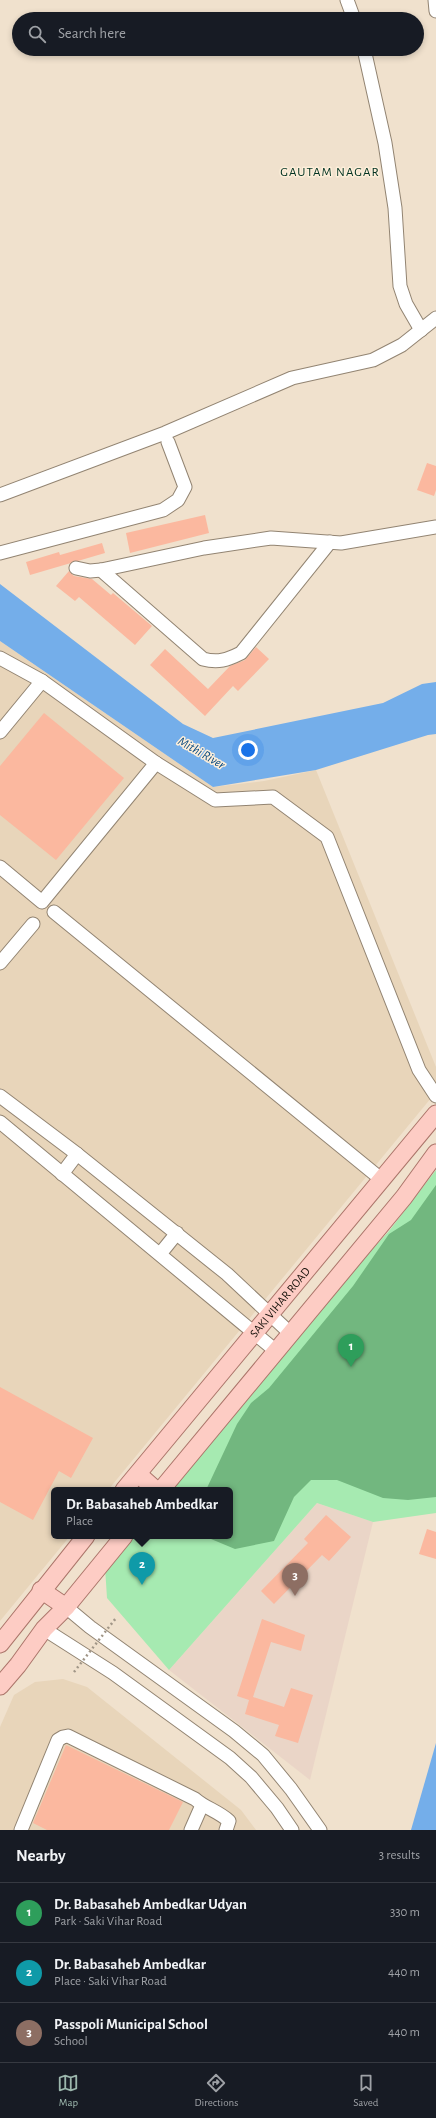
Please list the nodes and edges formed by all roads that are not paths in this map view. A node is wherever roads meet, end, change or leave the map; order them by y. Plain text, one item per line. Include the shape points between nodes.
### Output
1 (347, 0) edge
2 (435, 0) edge
3 (436, 11) edge
4 (351, 12) edge
5 (365, 56) edge
6 (436, 318) edge
7 (421, 330) junction
8 (168, 442) dead end
9 (0, 495) edge
10 (436, 527) edge
11 (330, 542) junction
12 (0, 553) edge
13 (76, 568) dead end
14 (101, 570) junction
15 (0, 658) edge
16 (42, 681) junction
17 (0, 732) edge
18 (156, 763) junction
19 (0, 867) edge
20 (54, 912) dead end
21 (33, 924) dead end
22 (0, 963) edge
23 (0, 1096) edge
24 (436, 1096) edge
25 (12, 1106) junction
26 (436, 1114) edge
27 (0, 1123) edge
28 (436, 1153) edge
29 (76, 1154) junction
30 (62, 1174) junction
31 (381, 1179) junction
32 (176, 1233) junction
33 (160, 1254) junction
34 (270, 1314) junction
35 (255, 1332) junction
36 (290, 1333) junction
37 (276, 1351) junction
38 (138, 1474) junction
39 (127, 1487) edge
40 (153, 1487) edge
41 (163, 1487) edge
42 (84, 1539) edge
43 (122, 1539) edge
44 (41, 1590) junction
45 (66, 1607) junction
46 (23, 1615) junction
47 (44, 1629) junction
48 (0, 1644) edge
49 (0, 1686) edge
50 (202, 1805) junction
51 (21, 1830) edge
52 (191, 1830) edge
53 (226, 1830) edge
54 (292, 1830) edge
55 (320, 1830) edge

1 - 4 street
2 - 3 street
5 - 7 street via 395,208 400,286 406,304
6 - 7 street
7 - 9 street via 402,345 373,360 292,378 165,433
8 - 12 street via 185,486 178,500 163,510
10 - 11 street via 340,543
11 - 14 street via 271,538 204,548
11 - 14 street via 241,653 226,661 214,662 203,659
13 - 14 street
15 - 16 street
16 - 17 street
16 - 18 street
18 - 19 street via 42,902
18 - 24 street via 215,800 273,796 327,837 420,1070
20 - 31 street
21 - 22 street
23 - 25 street
25 - 27 street
25 - 29 street
26 - 31 main road, SAKI VIHAR ROAD
27 - 30 street
28 - 36 main road via 404,1197
29 - 30 street
29 - 32 street
30 - 33 street
31 - 34 main road, SAKI VIHAR ROAD
32 - 33 street
32 - 34 street via 227,1274
33 - 35 street
34 - 35 main road, SAKI VIHAR ROAD
34 - 36 street
35 - 37 street
35 - 38 main road, SAKI VIHAR ROAD
36 - 37 main road
37 - 41 main road
38 - 39 main road, SAKI VIHAR ROAD
38 - 40 main road
42 - 44 main road
43 - 45 main road
44 - 45 main road
44 - 46 main road
45 - 47 main road
45 - 55 street via 263,1755
46 - 47 main road
46 - 48 main road
47 - 49 main road
47 - 54 street via 113,1674 230,1758 264,1792
50 - 51 street via 195,1799 68,1736 58,1740
50 - 52 street
50 - 53 street via 214,1809 229,1821

